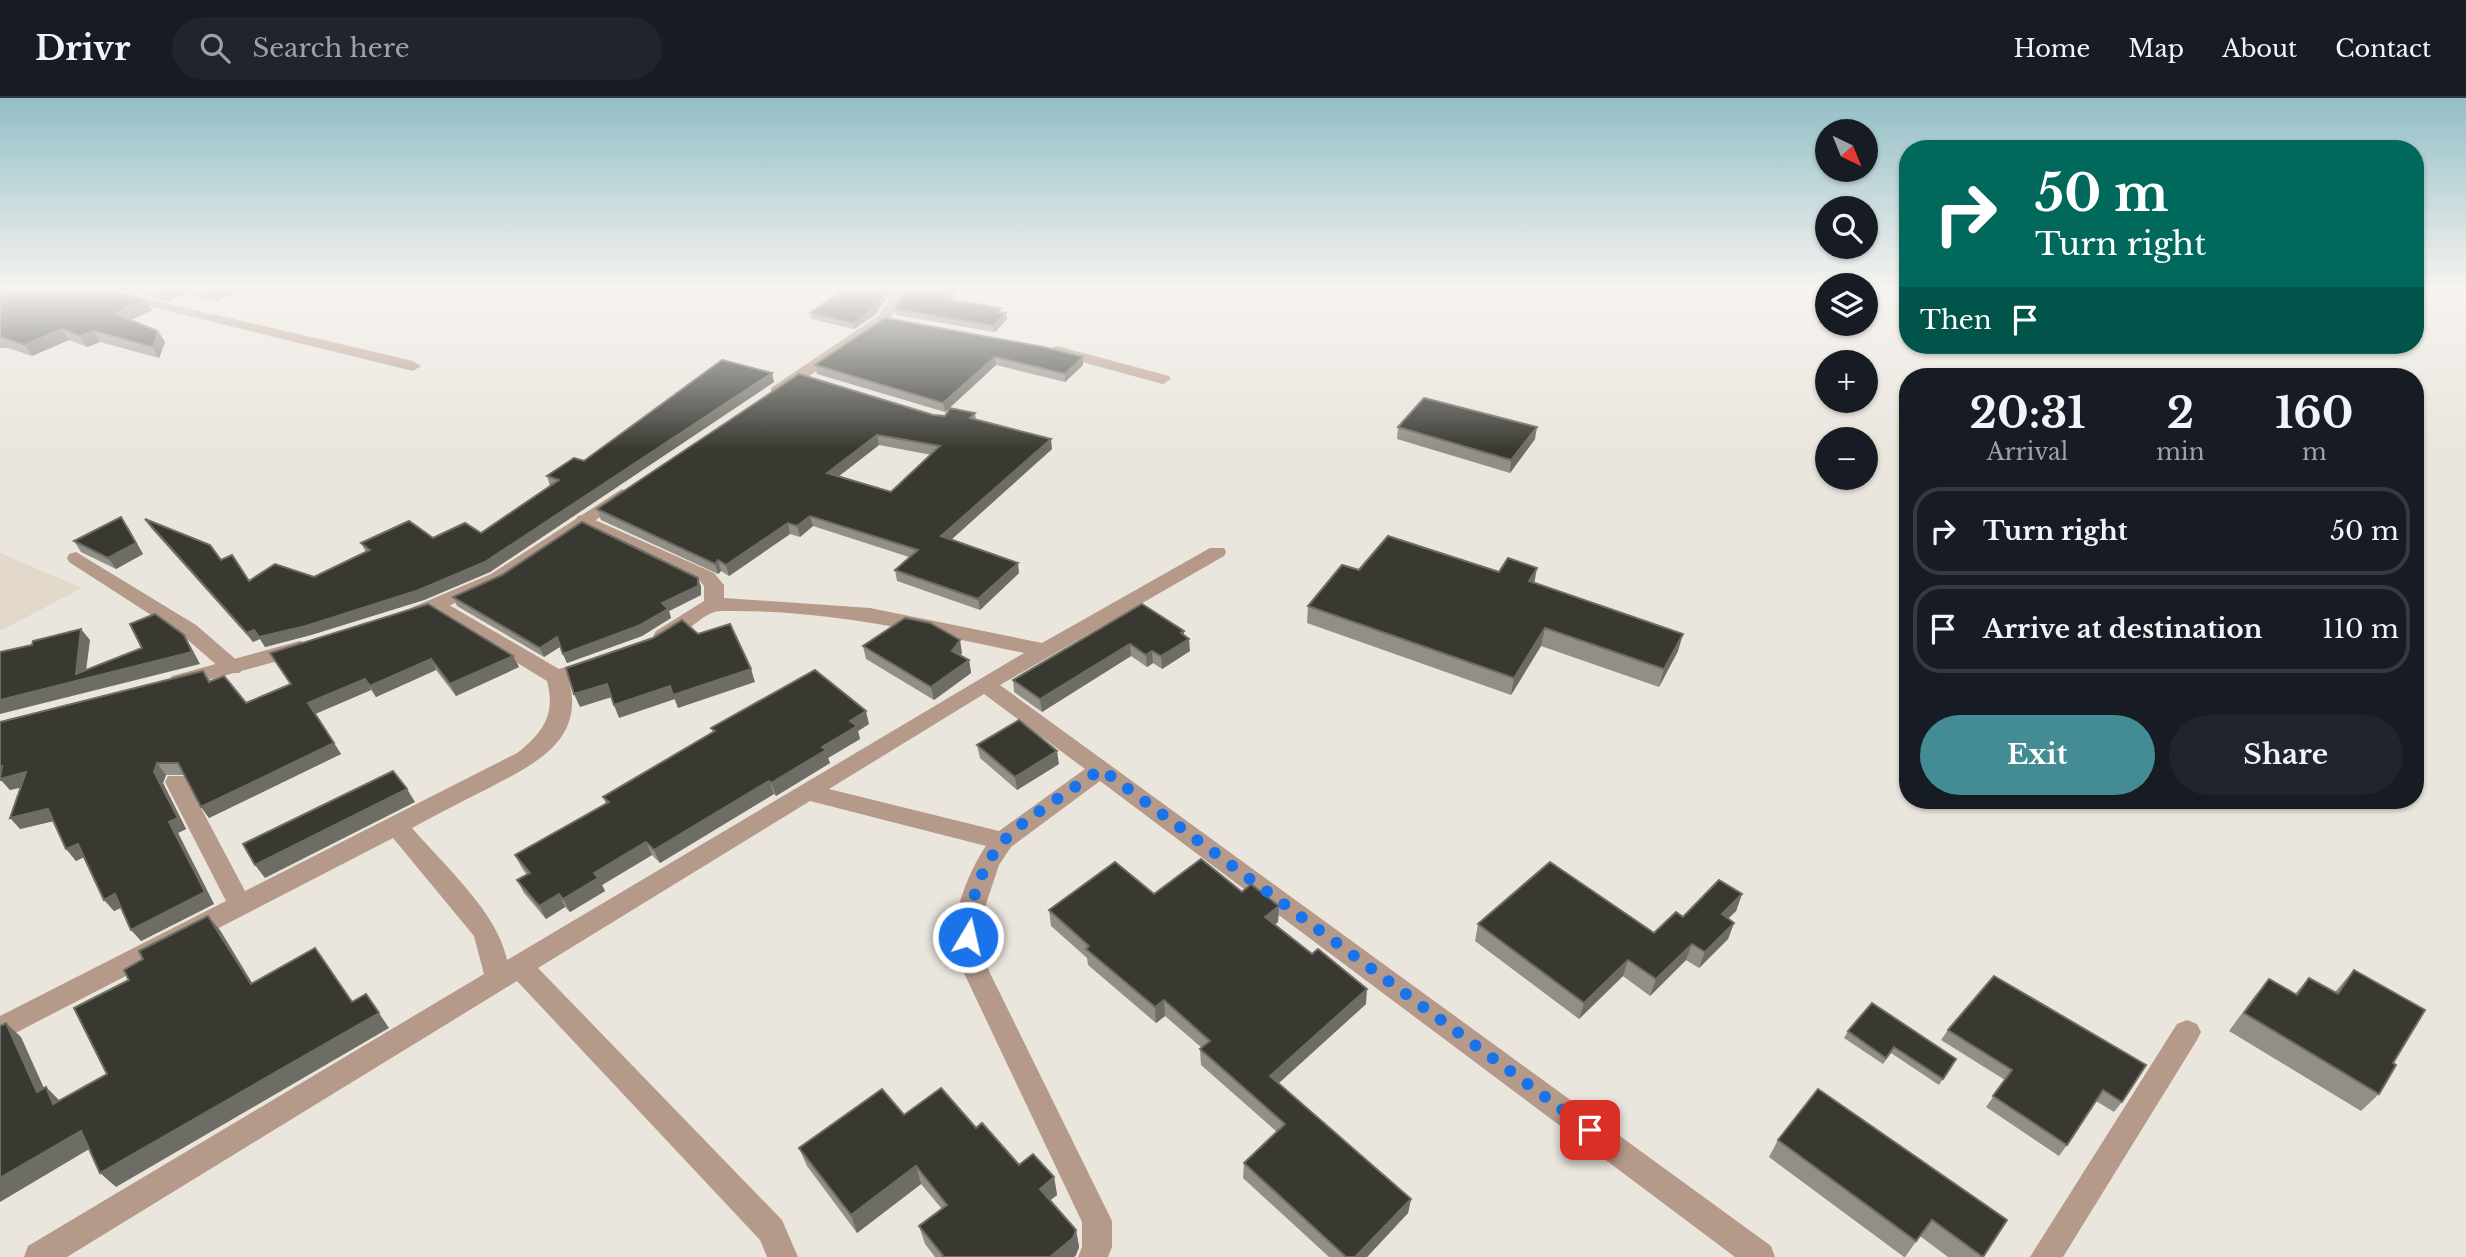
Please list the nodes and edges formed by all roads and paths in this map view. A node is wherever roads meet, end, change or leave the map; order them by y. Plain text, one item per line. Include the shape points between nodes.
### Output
1 (312, 342) edge
2 (854, 342) edge
3 (1045, 348) edge
4 (413, 366) dead end
5 (799, 376) junction
6 (1163, 379) dead end
7 (825, 384) edge
8 (765, 398) edge
9 (641, 482) edge
10 (584, 520) junction
11 (1217, 552) dead end
12 (76, 558) edge
13 (714, 604) junction
14 (437, 606) junction
15 (383, 624) edge
16 (321, 642) edge
17 (638, 648) edge
18 (1043, 650) junction
19 (616, 658) edge
20 (233, 668) junction
21 (556, 677) junction
22 (985, 684) junction
23 (155, 687) edge
24 (1101, 769) junction
25 (176, 782) dead end
26 (806, 792) junction
27 (396, 825) junction
28 (1003, 841) junction
29 (240, 905) junction
30 (509, 972) junction
31 (0, 1029) edge
32 (2187, 1032) dead end
33 (39, 1257) edge
34 (783, 1257) edge
35 (1093, 1257) edge
36 (1760, 1257) edge
37 (2045, 1257) edge

1 - 4 street
2 - 5 street
3 - 6 street
5 - 7 street
5 - 8 street
9 - 10 street
10 - 13 street via 707,577 714,584
10 - 14 street via 498,578
11 - 18 street
12 - 20 street via 189,629
13 - 17 street
13 - 18 street via 870,614
14 - 15 street
14 - 21 street
16 - 20 street
18 - 22 street
19 - 21 street
20 - 23 street
21 - 27 street via 563,695 562,716 547,744
22 - 24 street
22 - 26 street
24 - 28 street
24 - 36 street
25 - 29 street
26 - 28 street
26 - 30 street
27 - 29 street
27 - 30 street via 483,929
28 - 35 street via 988,862 968,919 968,937 976,971 1097,1221
29 - 31 street
30 - 33 street
30 - 34 street via 771,1230
32 - 37 street

